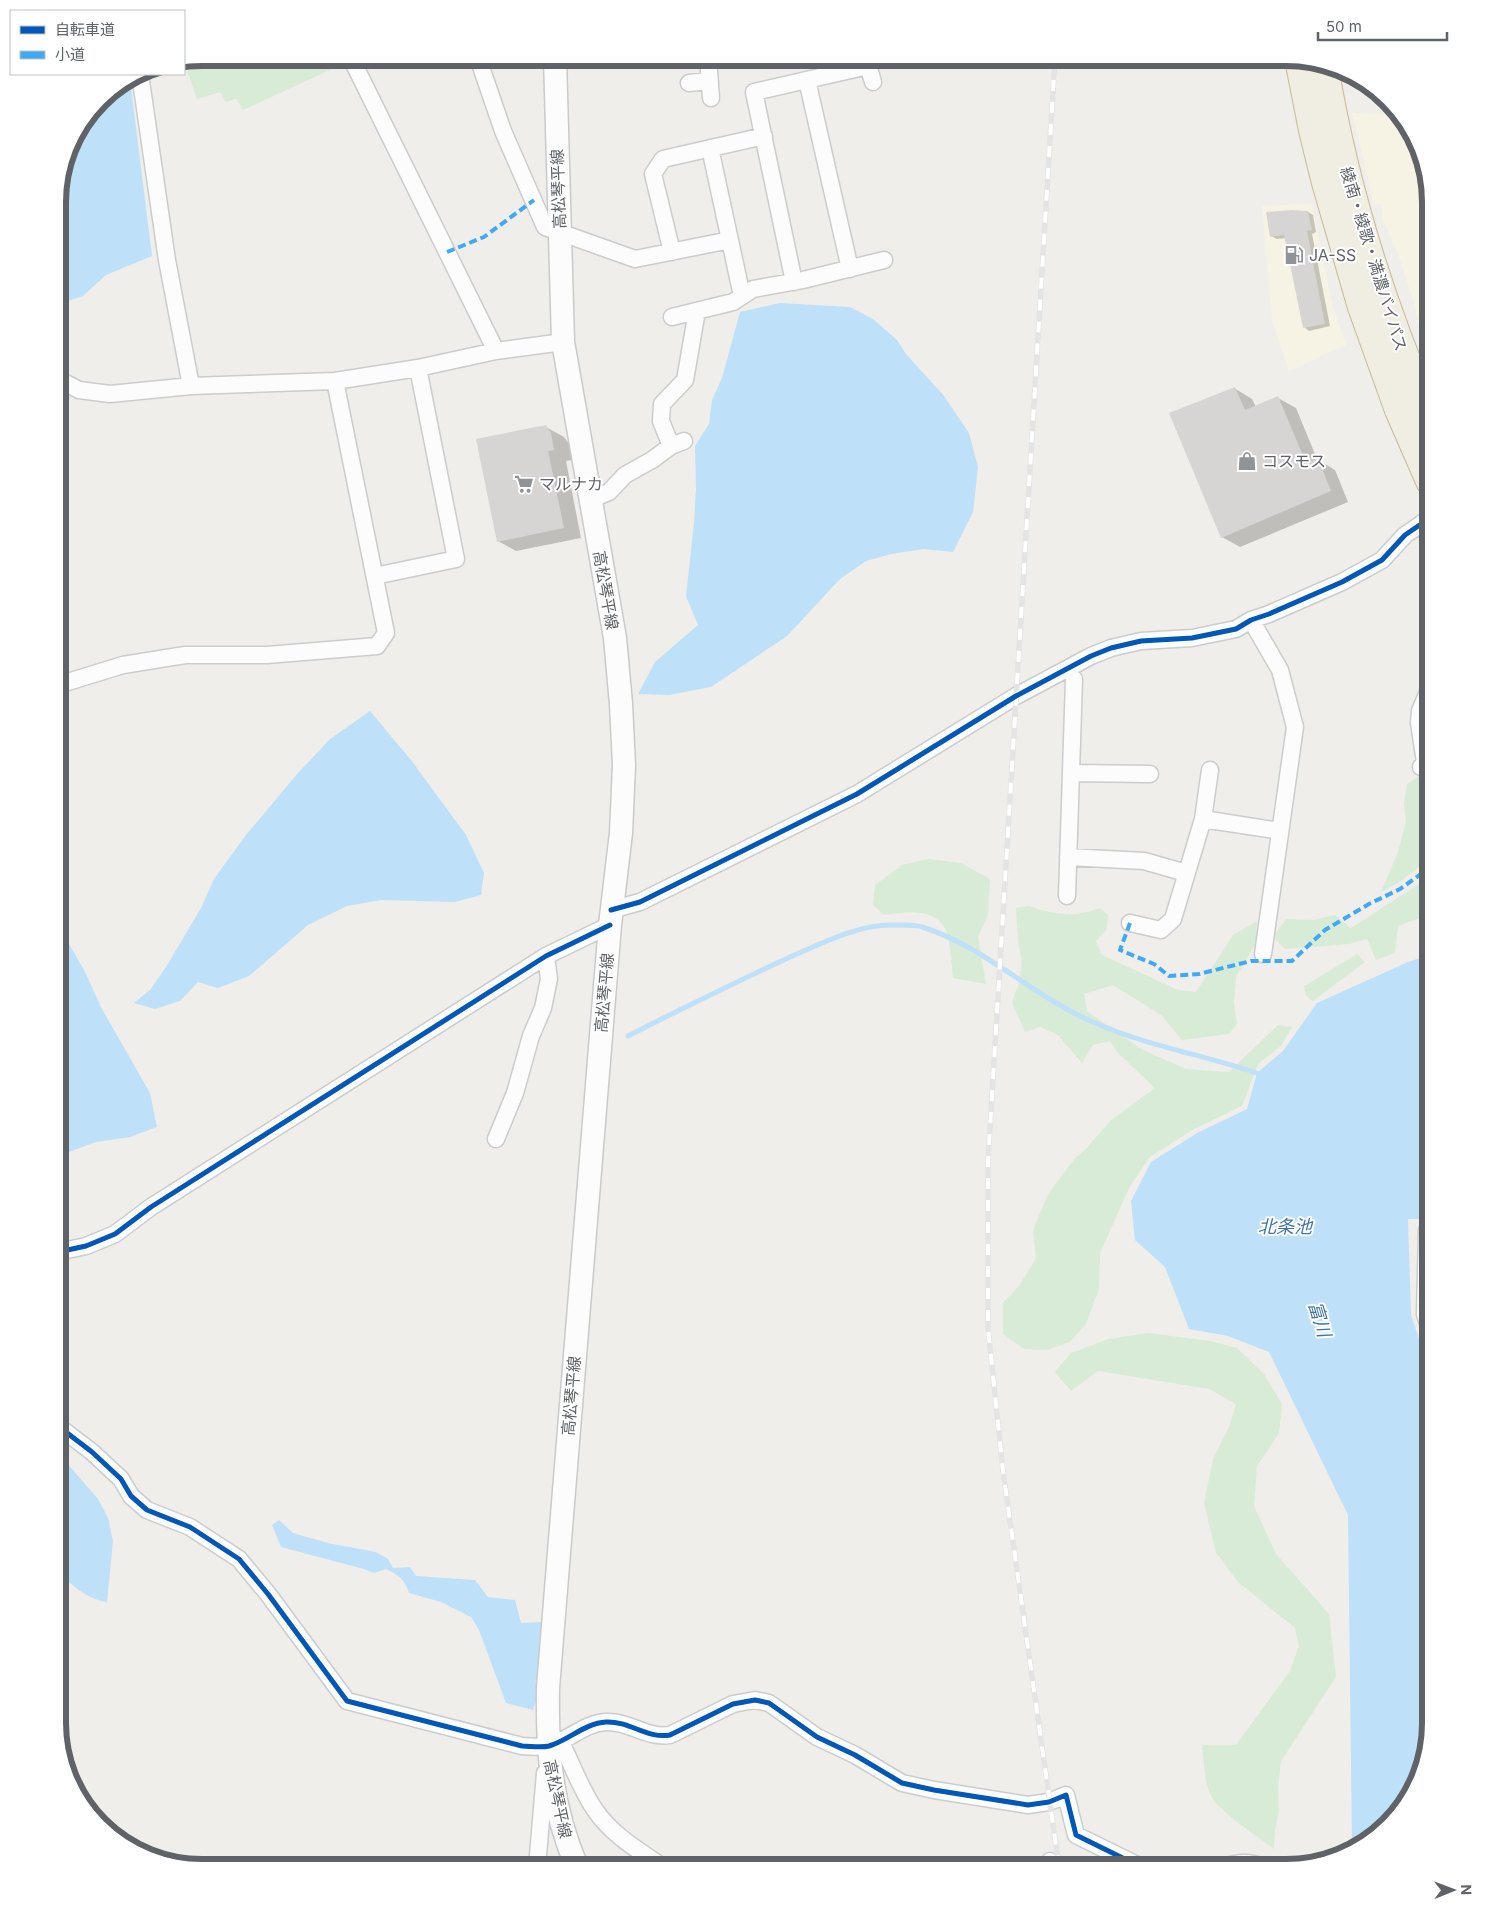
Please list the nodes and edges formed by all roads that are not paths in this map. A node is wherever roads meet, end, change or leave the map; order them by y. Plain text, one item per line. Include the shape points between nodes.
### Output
1 (354, 67) edge
2 (481, 67) edge
3 (555, 67) edge
4 (709, 67) edge
5 (850, 67) edge
6 (868, 67) edge
7 (1301, 68) edge
8 (1325, 72) edge
9 (807, 80) junction
10 (141, 81) edge
11 (710, 81) junction
12 (873, 82) dead end
13 (689, 83) dead end
14 (711, 98) dead end
15 (764, 136) junction
16 (710, 148) junction
17 (560, 233) junction
18 (730, 240) junction
19 (672, 252) junction
20 (884, 260) dead end
21 (850, 269) junction
22 (794, 282) junction
23 (742, 296) junction
24 (697, 311) junction
25 (672, 317) dead end
26 (563, 342) junction
27 (496, 351) junction
28 (418, 368) junction
29 (335, 381) junction
30 (67, 384) edge
31 (191, 386) junction
32 (1422, 398) edge
33 (1422, 463) edge
34 (590, 500) junction
35 (1422, 523) edge
36 (375, 576) junction
37 (1251, 620) junction
38 (1074, 679) dead end
39 (67, 682) edge
40 (1422, 706) edge
41 (1422, 740) edge
42 (1210, 770) dead end
43 (1071, 773) junction
44 (1150, 774) dead end
45 (1204, 820) junction
46 (1280, 831) junction
47 (1068, 857) junction
48 (1186, 873) junction
49 (1067, 896) dead end
50 (610, 918) junction
51 (1130, 923) dead end
52 (1263, 954) dead end
53 (546, 956) junction
54 (496, 1138) dead end
55 (66, 1250) edge
56 (66, 1432) edge
57 (554, 1743) junction
58 (538, 1859) edge
59 (574, 1859) edge
60 (650, 1859) edge
61 (1123, 1859) edge

1 - 27 street
2 - 17 street via 503,131 545,227
3 - 17 main road, 高松琴平線
4 - 11 street
5 - 9 street
6 - 12 street
7 - 33 highway, 綾南・綾歌・満濃バイパス via 1325,179 1362,307 1399,410
8 - 32 highway, 綾南・綾歌・満濃バイパス via 1364,238
9 - 15 street via 754,92
9 - 21 street
10 - 31 street via 167,260
11 - 13 street
11 - 14 street
15 - 16 street
15 - 22 street
16 - 18 street
16 - 19 street via 663,159 653,174
17 - 19 street via 635,259
17 - 26 main road, 高松琴平線
18 - 19 street
18 - 23 street
20 - 21 street
21 - 22 street
22 - 23 street via 753,289
23 - 24 street via 733,302
24 - 25 street
24 - 34 street via 685,380 662,404 661,421 677,443 625,475 609,492
26 - 27 street
26 - 34 main road, 高松琴平線
27 - 28 street
28 - 29 street
28 - 36 street via 456,559
29 - 31 street
29 - 36 street
30 - 31 street via 79,390 110,394
34 - 50 main road, 高松琴平線 via 615,638 624,765
35 - 37 street via 1405,535 1382,560 1342,582
36 - 39 street via 386,634 377,646 267,655 185,655 123,665
37 - 46 street via 1280,670 1295,727
37 - 50 street via 1236,629 1192,638 1141,641 1091,656 1016,696 857,794
38 - 43 street
40 - 41 street via 1419,723
42 - 45 street
43 - 44 street
43 - 47 street
45 - 46 street
45 - 48 street
46 - 52 street
47 - 48 street via 1144,861
47 - 49 street
48 - 51 street via 1173,919 1167,925 1161,930
50 - 53 street
50 - 57 main road, 高松琴平線 via 548,1678
53 - 54 street via 549,979 543,1008 531,1036 515,1093
53 - 55 street via 151,1207 115,1234
56 - 57 street via 113,1472 130,1496 147,1510 190,1527 239,1559 347,1701 522,1746
57 - 58 street
57 - 59 main road, 高松琴平線 via 552,1782 558,1816
57 - 60 street via 594,1809 625,1842
57 - 61 street via 591,1725 606,1722 659,1737 670,1735 733,1704 754,1700 769,1703 817,1737 902,1783 1028,1804 1049,1802 1066,1795 1076,1835

